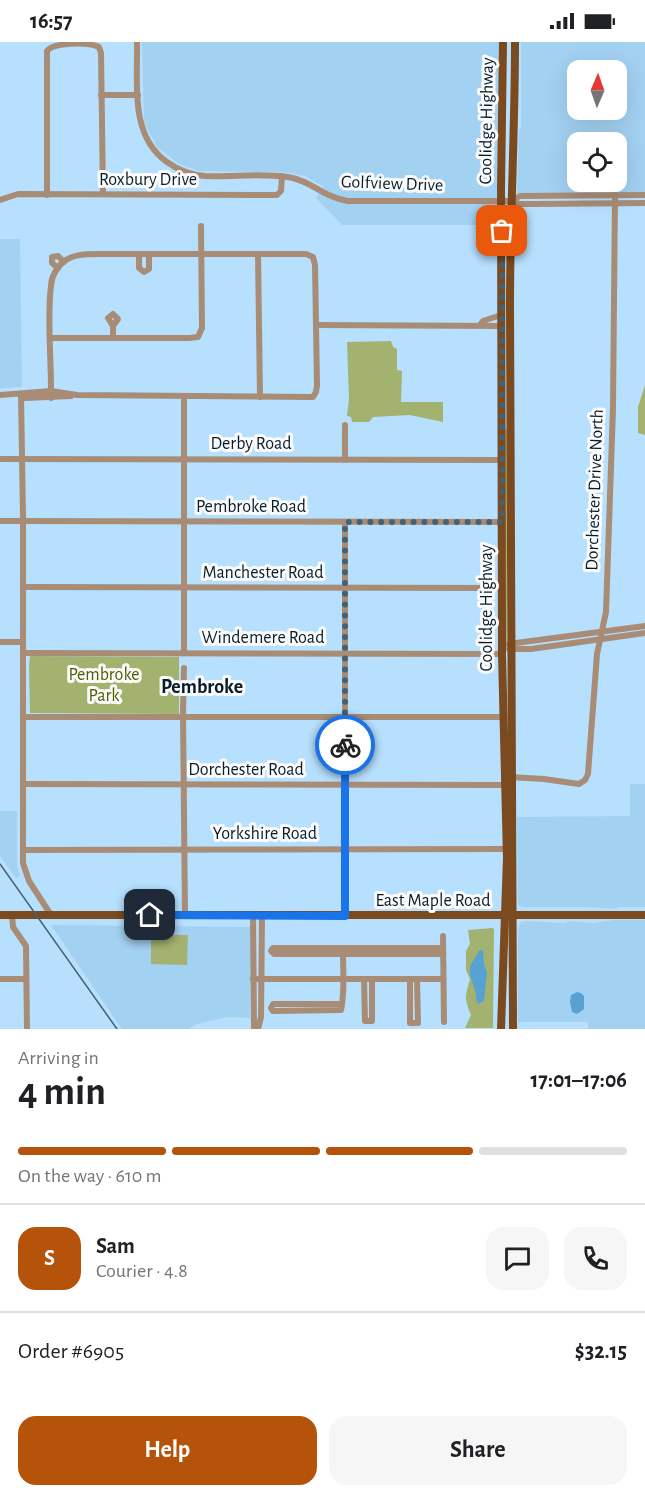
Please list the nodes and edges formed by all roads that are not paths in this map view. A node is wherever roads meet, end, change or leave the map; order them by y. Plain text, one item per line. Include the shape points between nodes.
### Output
1 (137, 42) edge
2 (509, 43) edge
3 (101, 95) junction
4 (138, 95) junction
5 (502, 114) junction
6 (515, 119) junction
7 (282, 176) junction
8 (102, 194) junction
9 (47, 195) junction
10 (615, 195) junction
11 (645, 195) edge
12 (0, 200) edge
13 (502, 200) junction
14 (511, 201) junction
15 (614, 203) junction
16 (645, 203) edge
17 (201, 226) dead end
18 (139, 254) junction
19 (149, 254) junction
20 (202, 254) junction
21 (258, 254) junction
22 (502, 274) junction
23 (510, 278) junction
24 (501, 315) junction
25 (316, 325) junction
26 (480, 325) junction
27 (501, 326) junction
28 (112, 327) dead end
29 (51, 338) junction
30 (113, 338) junction
31 (0, 395) edge
32 (21, 395) junction
33 (51, 395) junction
34 (184, 397) junction
35 (260, 397) junction
36 (506, 423) junction
37 (345, 425) dead end
38 (0, 459) edge
39 (23, 459) junction
40 (184, 459) junction
41 (345, 459) junction
42 (502, 460) junction
43 (0, 521) edge
44 (23, 521) junction
45 (184, 522) junction
46 (345, 522) junction
47 (502, 522) junction
48 (23, 587) junction
49 (184, 588) junction
50 (345, 588) junction
51 (502, 588) junction
52 (645, 626) edge
53 (603, 632) junction
54 (645, 633) edge
55 (601, 639) junction
56 (0, 642) edge
57 (23, 642) junction
58 (506, 649) junction
59 (23, 653) junction
60 (184, 653) junction
61 (345, 654) junction
62 (184, 668) dead end
63 (23, 717) junction
64 (184, 717) junction
65 (345, 717) junction
66 (503, 717) junction
67 (508, 780) junction
68 (583, 782) joint
69 (23, 784) junction
70 (184, 785) junction
71 (345, 785) junction
72 (185, 849) junction
73 (345, 849) junction
74 (23, 850) junction
75 (509, 855) junction
76 (0, 915) edge
77 (12, 915) junction
78 (51, 915) junction
79 (253, 915) junction
80 (510, 915) junction
81 (645, 915) edge
82 (185, 916) junction
83 (262, 916) junction
84 (345, 916) junction
85 (443, 936) dead end
86 (305, 951) dead end
87 (343, 951) junction
88 (443, 951) junction
89 (0, 979) edge
90 (26, 979) junction
91 (253, 979) junction
92 (261, 979) junction
93 (343, 979) junction
94 (364, 979) junction
95 (372, 979) junction
96 (413, 980) junction
97 (443, 980) junction
98 (504, 983) junction
99 (305, 1007) dead end
100 (513, 1019) junction
101 (444, 1022) dead end
102 (27, 1029) edge
103 (256, 1029) edge
104 (501, 1029) edge
105 (513, 1029) edge

1 - 4 street, Golfview Drive
2 - 5 main road, Coolidge Highway
2 - 6 main road, Coolidge Highway
3 - 4 street
3 - 8 street
3 - 9 street via 99,47 49,47
4 - 7 street, Golfview Drive via 146,138 172,166 200,176
5 - 6 main road via 507,120
5 - 13 main road, Coolidge Highway
6 - 14 main road, Coolidge Highway
7 - 8 street, Roxbury Drive via 277,195
7 - 13 street, Golfview Drive via 348,201
8 - 9 street, Roxbury Drive
9 - 12 street, Roxbury Drive via 15,195
10 - 11 street
10 - 14 street via 520,196
10 - 15 street, Dorchester Drive North
13 - 14 street, Golfview Drive
13 - 22 main road, Coolidge Highway
14 - 15 street
14 - 23 main road, Coolidge Highway
15 - 16 street
15 - 53 street, Dorchester Drive North via 612,467
17 - 20 street
18 - 19 street
18 - 19 street via 139,268 144,272 149,269
18 - 29 street via 83,254 61,265 51,285
19 - 20 street
20 - 21 street
20 - 30 street via 201,334 196,338
21 - 25 street via 312,256
21 - 35 street
22 - 23 main road
22 - 24 main road, Coolidge Highway
23 - 36 main road, Coolidge Highway
24 - 26 street
24 - 27 main road, Coolidge Highway
25 - 26 street
25 - 35 street via 317,386 313,397
26 - 27 street
27 - 36 main road, Coolidge Highway
28 - 30 street
29 - 30 street
29 - 33 street
31 - 32 street
32 - 33 street
32 - 39 street
33 - 34 street
34 - 35 street
34 - 40 street
36 - 42 main road, Coolidge Highway
36 - 58 main road, Coolidge Highway
37 - 41 street
38 - 39 street, Derby Road
39 - 40 street, Derby Road
39 - 44 street
40 - 41 street, Derby Road
40 - 45 street
41 - 42 street, Derby Road
42 - 47 main road, Coolidge Highway
43 - 44 street, Pembroke Road
44 - 45 street, Pembroke Road
44 - 48 street
45 - 46 street, Pembroke Road
45 - 49 street
46 - 47 street, Pembroke Road
46 - 50 street
47 - 51 main road, Coolidge Highway
48 - 49 street, Manchester Road
48 - 57 street
49 - 50 street, Manchester Road
49 - 60 street
50 - 51 street, Manchester Road
50 - 61 street
51 - 58 main road, Coolidge Highway
52 - 53 street
53 - 55 street, Dorchester Drive North
53 - 58 street
54 - 55 street
55 - 58 street
55 - 68 street, Dorchester Drive North via 588,774
56 - 57 street
57 - 59 street
58 - 61 street, Windemere Road
58 - 66 main road, Coolidge Highway
58 - 67 main road, Coolidge Highway
59 - 60 street, Windemere Road
59 - 63 street
60 - 61 street, Windemere Road
61 - 65 street
62 - 64 street
63 - 64 street
63 - 69 street
64 - 65 street
64 - 70 street
65 - 66 street
65 - 71 street
66 - 67 main road, Coolidge Highway
67 - 68 street, Dorchester Road
67 - 71 street, Dorchester Road
67 - 75 main road, Coolidge Highway
69 - 70 street, Dorchester Road
69 - 74 street
70 - 71 street, Dorchester Road
70 - 72 street
71 - 73 street
72 - 73 street, Yorkshire Road
72 - 74 street, Yorkshire Road
72 - 82 street
73 - 75 street, Yorkshire Road
73 - 84 street
74 - 78 street via 26,875
75 - 80 main road, Coolidge Highway
76 - 77 main road, East Maple Road
77 - 78 main road, East Maple Road
77 - 90 street via 13,927 26,946
78 - 82 main road, East Maple Road
79 - 82 main road, East Maple Road
79 - 83 main road, East Maple Road
79 - 91 street
80 - 81 main road, East Maple Road
80 - 84 main road, East Maple Road
80 - 98 main road, Coolidge Highway
80 - 100 main road, Coolidge Highway
83 - 84 main road, East Maple Road
83 - 92 street
85 - 88 street
86 - 87 street
87 - 88 street
87 - 93 street
88 - 97 street
89 - 90 street
90 - 102 street
91 - 92 street
91 - 103 street
92 - 93 street
92 - 103 street via 261,1017
93 - 94 street
93 - 99 street via 342,1004
94 - 95 street
94 - 95 street via 365,1021 372,1021
95 - 96 street
96 - 96 street via 410,1023 418,1023
96 - 97 street
97 - 101 street
98 - 100 main road via 505,1014
98 - 104 main road, Coolidge Highway
100 - 105 main road, Coolidge Highway

